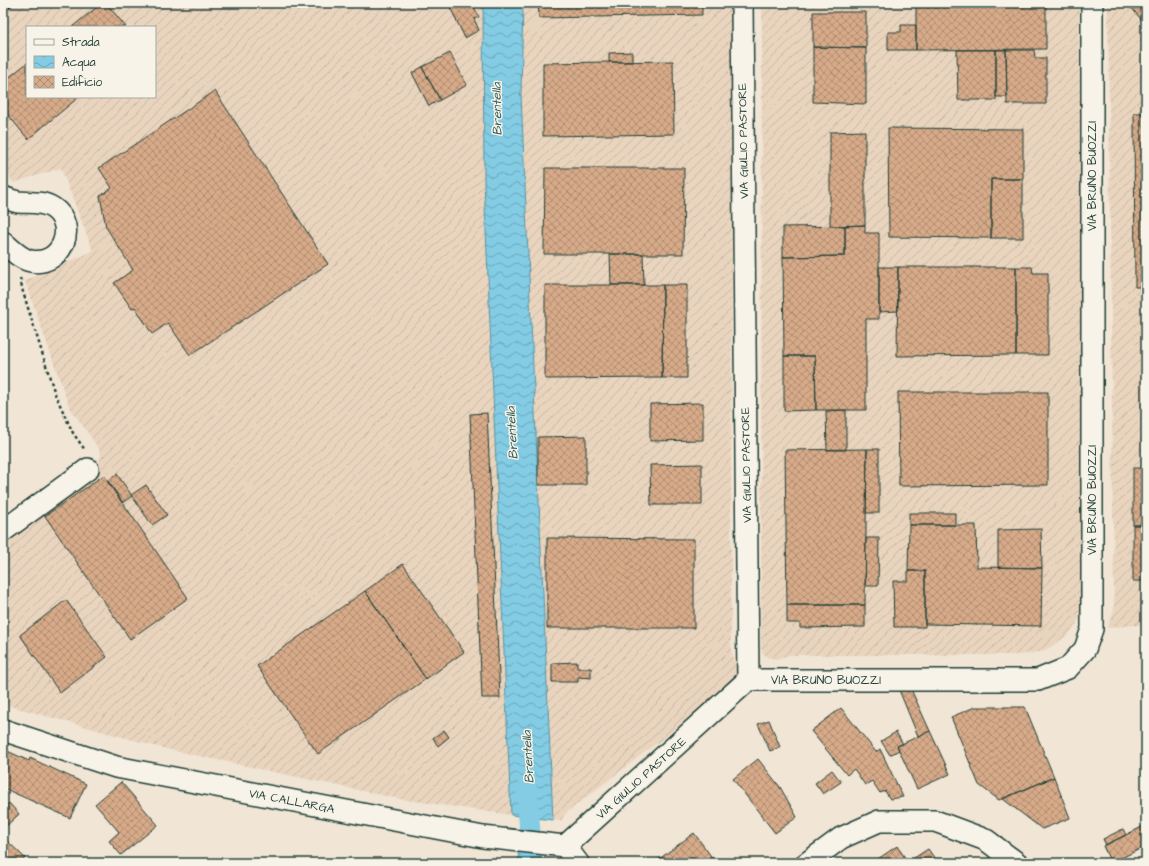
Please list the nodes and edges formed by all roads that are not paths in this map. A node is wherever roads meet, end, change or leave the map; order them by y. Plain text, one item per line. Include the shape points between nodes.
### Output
1 (6, 3) edge
2 (742, 3) edge
3 (1092, 3) edge
4 (3, 5) edge
5 (3, 197) edge
6 (9, 248) edge
7 (88, 469) road end
8 (3, 531) edge
9 (748, 680) junction
10 (3, 730) edge
11 (565, 846) junction
12 (578, 863) edge
13 (807, 863) edge
14 (1017, 863) edge

1 - 4 lane
2 - 9 street, VIA GIULIO PASTORE
3 - 9 street, VIA BRUNO BUOZZI via 1092,629 1085,649 1068,668 1038,680
5 - 6 street via 17,202 46,204 60,215 66,232 61,249 48,260 31,261
7 - 8 street
9 - 11 street, VIA GIULIO PASTORE
10 - 11 street, VIA CALLARGA via 116,767 483,837
11 - 12 street
13 - 14 street via 841,838 879,821 935,821 986,840

